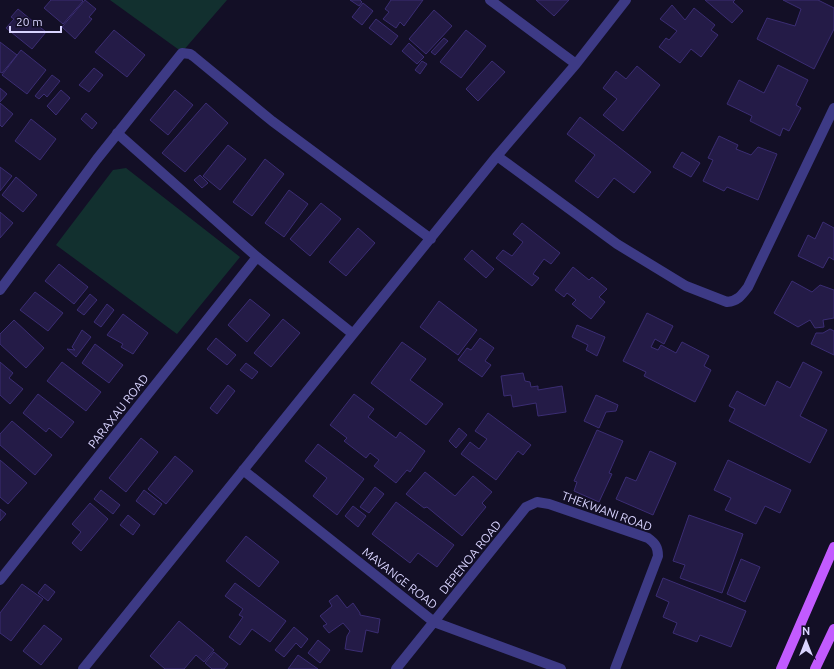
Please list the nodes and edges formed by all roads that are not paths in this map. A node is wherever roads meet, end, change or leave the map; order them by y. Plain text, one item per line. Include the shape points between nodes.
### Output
1 (490, 0) edge
2 (626, 0) edge
3 (576, 64) junction
4 (834, 108) edge
5 (117, 133) junction
6 (497, 156) junction
7 (431, 239) junction
8 (257, 257) junction
9 (0, 290) edge
10 (353, 334) junction
11 (243, 470) junction
12 (537, 502) joint
13 (834, 547) edge
14 (0, 580) edge
15 (434, 622) junction
16 (834, 629) edge
17 (83, 669) edge
18 (396, 669) edge
19 (561, 669) edge
20 (615, 669) edge
21 (781, 669) edge
22 (816, 669) edge

1 - 3 street
2 - 3 street
3 - 6 street
4 - 6 street via 748,286 738,299 727,302 686,286 617,244
5 - 7 street via 179,56 182,53 190,54 272,121
5 - 8 street
5 - 9 street
6 - 7 street
7 - 10 street
8 - 10 street
8 - 14 street, PARAXAU ROAD
10 - 11 street
11 - 15 street, MAVANGE ROAD
11 - 17 street
12 - 15 street, DEPENOA ROAD via 526,507
12 - 20 street, THEKWANI ROAD via 648,538 656,545 658,556
13 - 21 main road
15 - 18 street, DEPENOA ROAD
15 - 19 street, MAVANGE ROAD
16 - 22 main road

